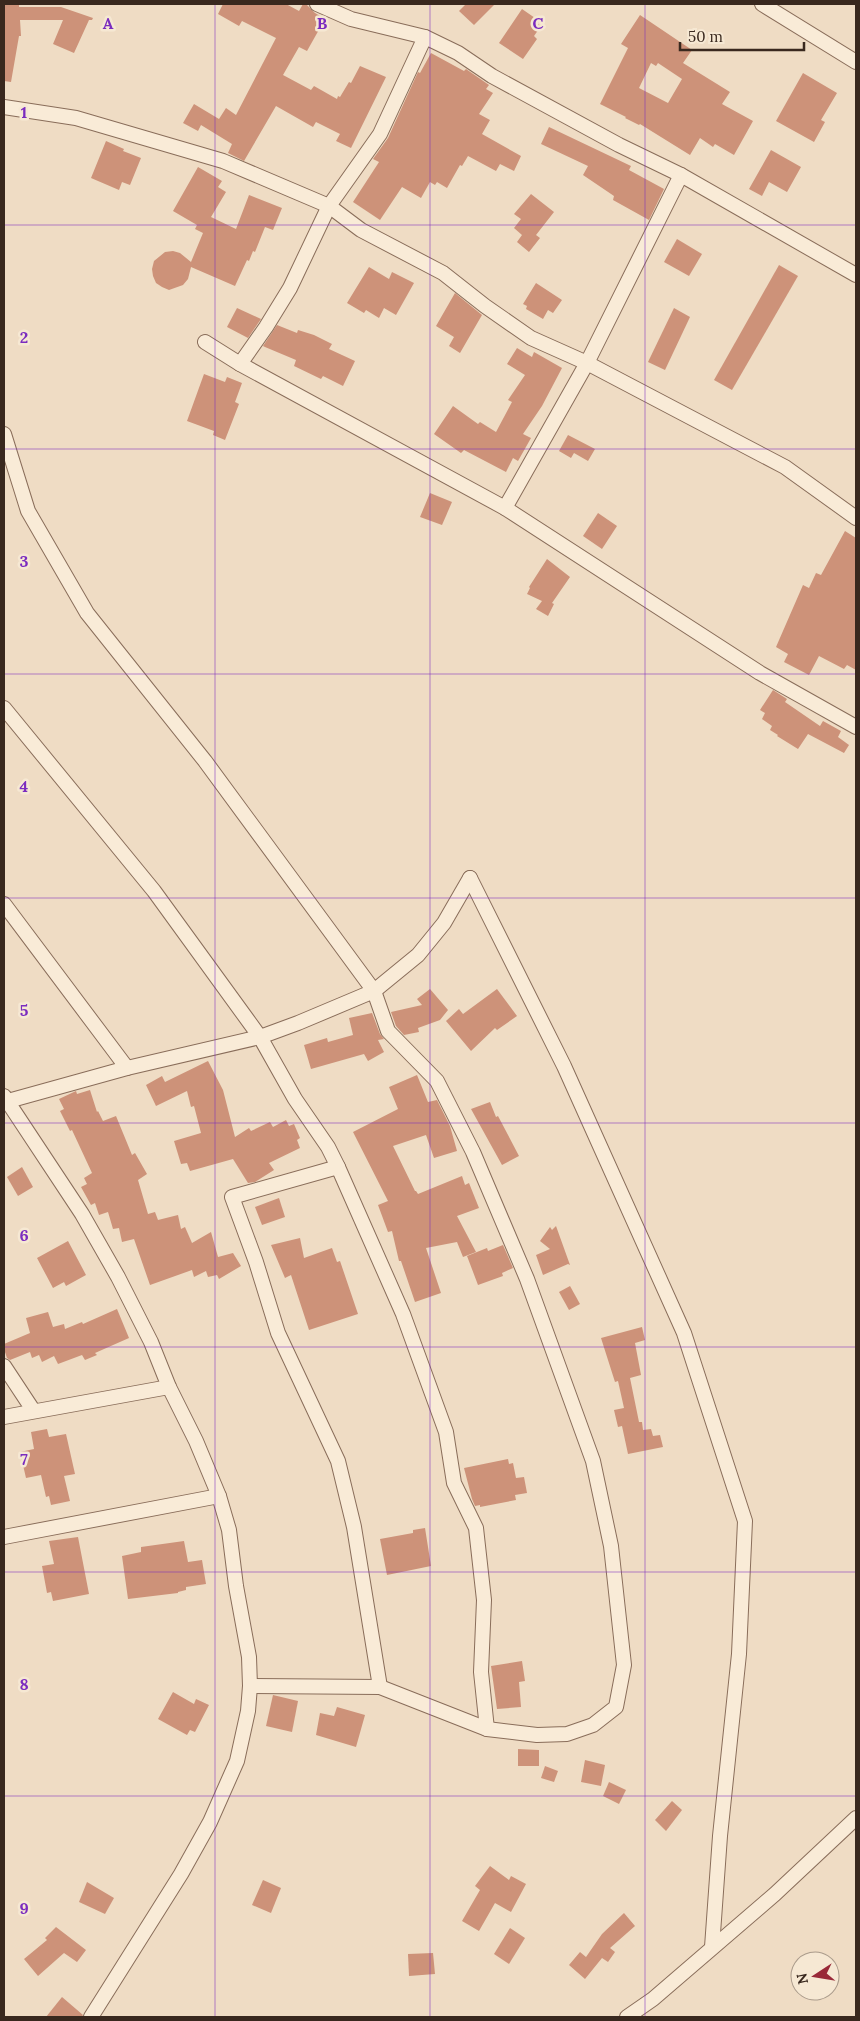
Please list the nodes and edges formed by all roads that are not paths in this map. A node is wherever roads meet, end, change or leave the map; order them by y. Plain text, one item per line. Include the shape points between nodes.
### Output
1 (317, 4) edge
2 (762, 4) edge
3 (425, 37) junction
4 (856, 62) edge
5 (4, 107) edge
6 (681, 175) junction
7 (329, 206) junction
8 (856, 275) edge
9 (205, 342) dead end
10 (587, 363) junction
11 (240, 364) junction
12 (4, 434) edge
13 (505, 508) junction
14 (856, 518) edge
15 (4, 708) edge
16 (856, 727) edge
17 (4, 904) edge
18 (374, 991) junction
19 (260, 1037) junction
20 (127, 1068) junction
21 (6, 1099) edge
22 (338, 1167) junction
23 (4, 1366) edge
24 (169, 1387) junction
25 (33, 1410) junction
26 (4, 1417) edge
27 (219, 1496) junction
28 (4, 1537) edge
29 (250, 1686) junction
30 (380, 1687) junction
31 (487, 1729) junction
32 (856, 1818) edge
33 (712, 1947) junction
34 (91, 2017) edge
35 (627, 2017) edge

1 - 3 street via 351,19
2 - 4 street
3 - 6 street via 610,140
3 - 7 street via 380,134
5 - 7 street via 76,118 223,161
6 - 8 street
6 - 10 street
7 - 10 street via 361,230 443,273 531,338
7 - 11 street via 290,288
9 - 11 street
10 - 13 street
10 - 14 street via 785,467
11 - 13 street
12 - 18 street via 28,511 88,613 205,761
13 - 16 street via 760,673
15 - 19 street via 154,891
17 - 20 street
18 - 19 street
18 - 31 street via 388,1031 437,1080 473,1152 527,1279 594,1461 611,1546 624,1664 616,1706 593,1725 567,1734 537,1735
18 - 33 street via 418,955 444,923 470,878 564,1066 684,1334 745,1520 740,1654 720,1836
19 - 20 street
19 - 22 street
20 - 21 street
21 - 24 street via 82,1214 118,1277 151,1342
22 - 30 street via 232,1198 278,1333 338,1461 354,1527
22 - 31 street via 403,1314 446,1432 454,1482 476,1528 484,1600 482,1672
23 - 25 street
24 - 25 street
24 - 27 street
25 - 26 street
27 - 28 street
27 - 29 street via 229,1530 249,1657
29 - 30 street
29 - 34 street via 237,1761 210,1822
30 - 31 street
32 - 33 street via 775,1894
33 - 35 street via 653,1999

